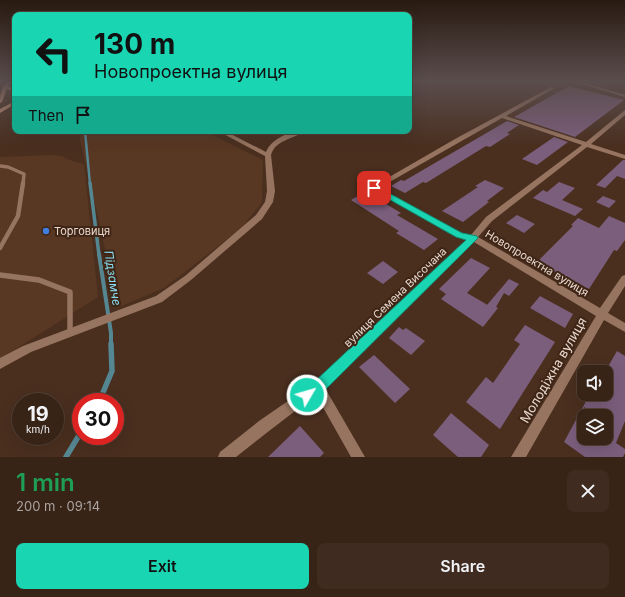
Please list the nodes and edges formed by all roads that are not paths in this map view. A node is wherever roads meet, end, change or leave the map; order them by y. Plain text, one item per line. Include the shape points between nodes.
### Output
1 (526, 102) edge
2 (12, 104) edge
3 (0, 111) edge
4 (625, 112) edge
5 (501, 116) junction
6 (227, 134) edge
7 (294, 134) edge
8 (587, 144) junction
9 (268, 155) junction
10 (625, 157) edge
11 (0, 166) edge
12 (473, 238) junction
13 (0, 248) edge
14 (0, 275) edge
15 (625, 278) edge
16 (602, 314) junction
17 (625, 328) edge
18 (70, 332) junction
19 (0, 364) edge
20 (318, 387) junction
21 (225, 457) edge
22 (358, 457) edge
23 (518, 457) edge

1 - 5 street
2 - 3 main road
4 - 8 street, вулиця Семена Височана
5 - 8 street
5 - 12 street, Новопроектна вулиця via 374,188 459,235
6 - 9 street
7 - 9 street via 275,143 269,149
8 - 10 street
8 - 12 street, вулиця Семена Височана via 489,219
9 - 18 street via 271,191 269,202 259,217 188,278 159,299
11 - 13 lane via 24,174 18,216
12 - 16 street, Новопроектна вулиця
12 - 20 street, вулиця Семена Височана
14 - 18 lane via 40,280 70,292
15 - 16 street, Молодіжна вулиця
16 - 17 street, Новопроектна вулиця
16 - 23 street, Молодіжна вулиця
18 - 19 street via 27,349
20 - 21 street, вулиця Семена Височана
20 - 22 street

